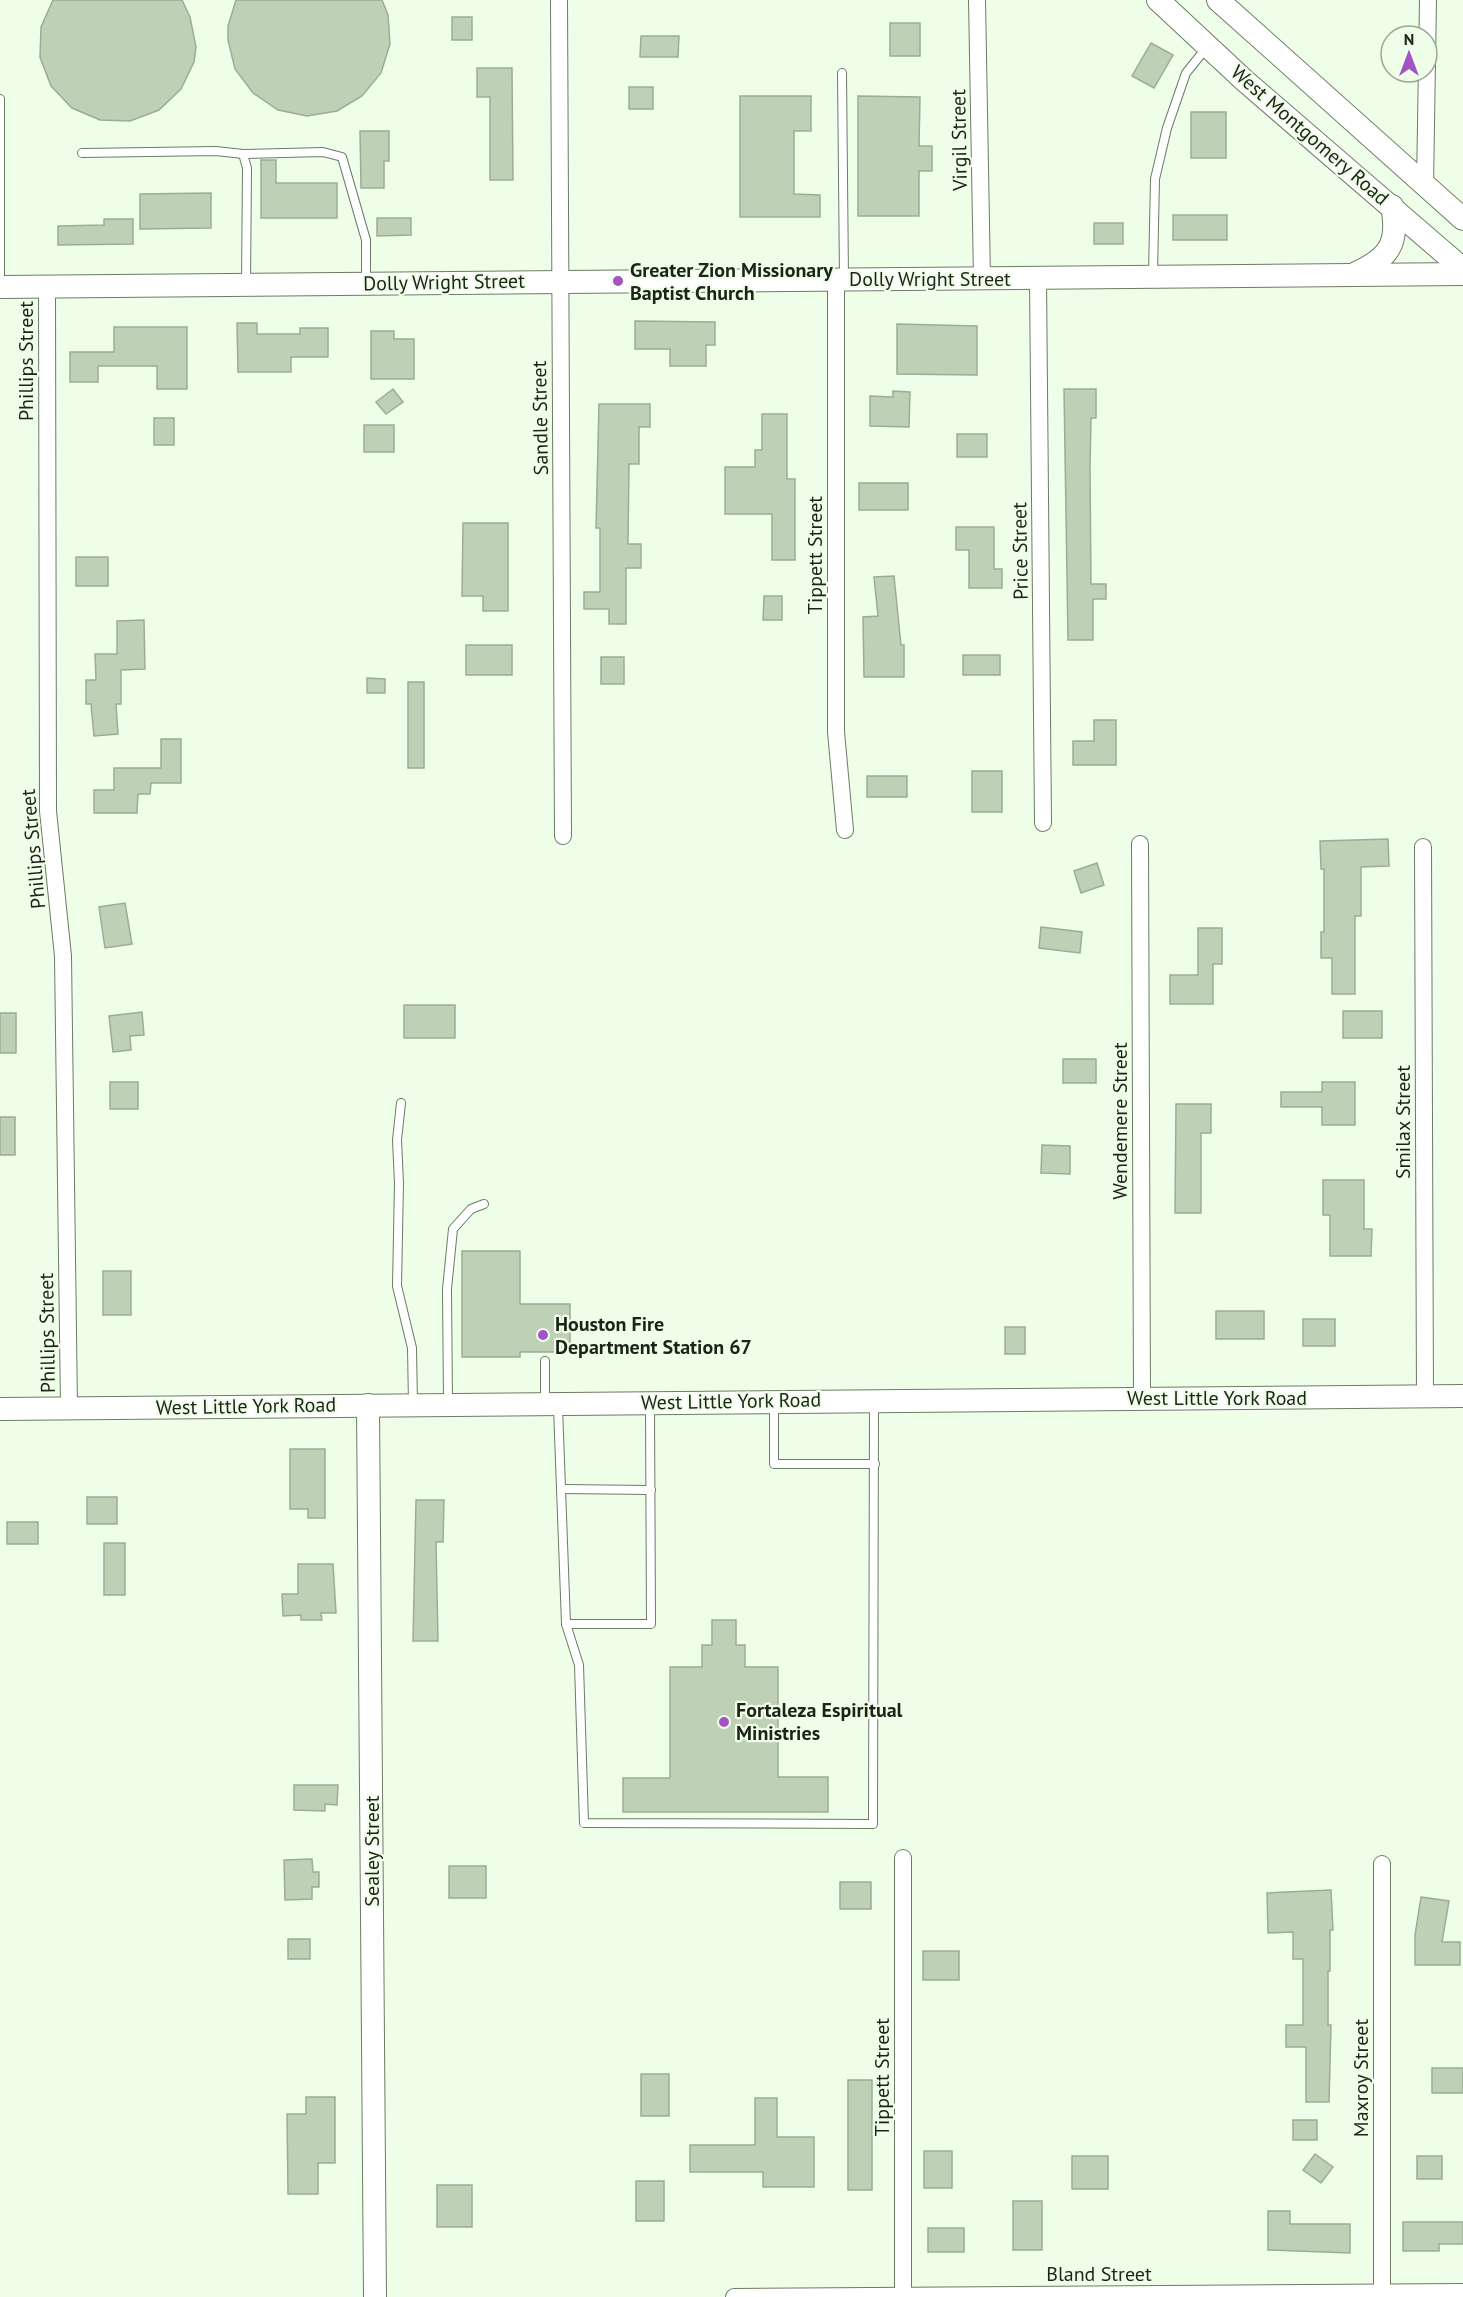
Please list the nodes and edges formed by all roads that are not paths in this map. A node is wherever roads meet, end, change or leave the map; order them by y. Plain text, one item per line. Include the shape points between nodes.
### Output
1 (559, 0) edge
2 (977, 0) edge
3 (1158, 0) edge
4 (1218, 0) edge
5 (1428, 0) edge
6 (1208, 46) junction
7 (842, 73) dead end
8 (0, 99) edge
9 (82, 153) dead end
10 (243, 154) junction
11 (1425, 186) junction
12 (1392, 206) junction
13 (1460, 212) edge
14 (1463, 269) edge
15 (1463, 274) edge
16 (1349, 276) junction
17 (1153, 278) junction
18 (840, 279) junction
19 (982, 279) junction
20 (1038, 279) junction
21 (560, 280) junction
22 (366, 283) junction
23 (246, 284) junction
24 (47, 286) junction
25 (0, 287) edge
26 (1043, 823) dead end
27 (845, 830) dead end
28 (563, 836) dead end
29 (1140, 844) dead end
30 (1423, 847) dead end
31 (401, 1103) dead end
32 (484, 1204) dead end
33 (545, 1361) dead end
34 (1463, 1396) edge
35 (1425, 1397) junction
36 (1142, 1398) junction
37 (774, 1400) junction
38 (874, 1400) junction
39 (650, 1402) junction
40 (448, 1403) junction
41 (552, 1403) junction
42 (413, 1404) junction
43 (369, 1405) junction
44 (69, 1408) junction
45 (0, 1409) edge
46 (875, 1464) junction
47 (561, 1489) junction
48 (651, 1490) junction
49 (566, 1624) junction
50 (903, 1858) dead end
51 (1382, 1864) dead end
52 (1382, 2292) junction
53 (1463, 2292) edge
54 (375, 2297) edge
55 (734, 2297) edge
56 (903, 2297) edge

1 - 21 street, Sandle Street
2 - 19 street, Virgil Street
3 - 6 street, West Montgomery Road
4 - 11 street, West Montgomery Road
5 - 11 street
6 - 12 street, West Montgomery Road
6 - 17 lane via 1186,72 1167,128 1155,179
7 - 18 lane
8 - 25 lane
9 - 10 lane
10 - 22 lane via 323,152 342,157 366,240
10 - 23 lane via 247,168
11 - 13 street, West Montgomery Road
12 - 14 street, West Montgomery Road
12 - 16 street via 1396,226 1393,243 1384,256
15 - 16 street, Dolly Wright Street
16 - 17 street, Dolly Wright Street
17 - 20 street, Dolly Wright Street
18 - 19 street, Dolly Wright Street
18 - 21 street, Dolly Wright Street
18 - 27 street, Tippett Street via 836,732
19 - 20 street, Dolly Wright Street
20 - 26 street, Price Street
21 - 22 street, Dolly Wright Street
21 - 28 street, Sandle Street
22 - 23 street, Dolly Wright Street
23 - 24 street, Dolly Wright Street
24 - 25 street, Dolly Wright Street
24 - 44 street, Phillips Street via 48,811 63,956
29 - 36 street, Wendemere Street
30 - 35 street, Smilax Street
31 - 42 lane via 397,1140 398,1286 412,1348
32 - 40 lane via 471,1209 453,1229 447,1289
33 - 41 lane
34 - 35 street, West Little York Road
35 - 36 street, West Little York Road
36 - 38 street, West Little York Road
37 - 38 street, West Little York Road
37 - 39 street, West Little York Road
37 - 46 lane via 774,1464
38 - 46 lane
39 - 41 street, West Little York Road
39 - 48 lane
40 - 41 street, West Little York Road
40 - 42 street, West Little York Road
41 - 47 lane
42 - 43 street, West Little York Road
43 - 44 street, West Little York Road
43 - 54 street, Sealey Street
44 - 45 street, West Little York Road
46 - 49 lane via 873,1824 584,1822 579,1665
47 - 48 lane
47 - 49 lane
48 - 49 lane via 651,1623
50 - 56 street, Tippett Street
51 - 52 street, Maxroy Street
52 - 53 street, Bland Street
52 - 56 street, Bland Street
55 - 56 street, Bland Street

